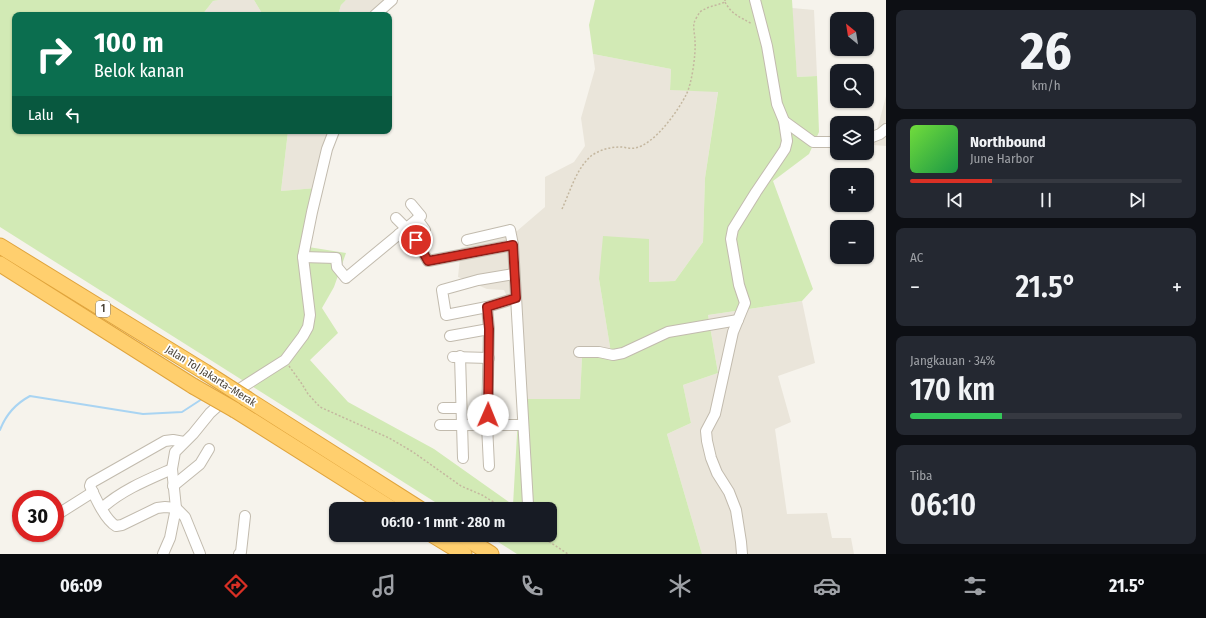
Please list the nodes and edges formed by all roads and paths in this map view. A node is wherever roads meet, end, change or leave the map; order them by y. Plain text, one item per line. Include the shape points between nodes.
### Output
1 (392, 0) edge
2 (755, 0) edge
3 (725, 1) edge
4 (378, 12) edge
5 (762, 29) junction
6 (784, 120) junction
7 (886, 129) edge
8 (333, 134) edge
9 (874, 136) edge
10 (830, 142) edge
11 (411, 204) dead end
12 (562, 209) dead end
13 (396, 218) dead end
14 (416, 219) junction
15 (425, 230) dead end
16 (402, 231) junction
17 (467, 240) dead end
18 (513, 245) junction
19 (0, 246) edge
20 (304, 257) junction
21 (0, 264) edge
22 (514, 274) junction
23 (516, 298) junction
24 (487, 307) junction
25 (738, 320) junction
26 (489, 329) junction
27 (450, 336) dead end
28 (579, 352) dead end
29 (489, 358) junction
30 (285, 360) junction
31 (443, 408) dead end
32 (462, 408) junction
33 (440, 425) dead end
34 (462, 425) junction
35 (487, 425) junction
36 (523, 425) junction
37 (184, 442) junction
38 (209, 449) dead end
39 (463, 458) dead end
40 (489, 466) dead end
41 (172, 468) junction
42 (173, 486) junction
43 (93, 492) junction
44 (381, 502) edge
45 (409, 502) edge
46 (494, 502) edge
47 (528, 502) edge
48 (102, 508) junction
49 (176, 508) junction
50 (64, 510) edge
51 (245, 516) dead end
52 (444, 542) edge
53 (472, 542) edge
54 (550, 542) edge
55 (164, 554) edge
56 (199, 554) edge
57 (239, 554) edge
58 (464, 554) edge
59 (491, 554) edge
60 (568, 554) edge
61 (742, 554) edge

1 - 4 street
2 - 5 street
3 - 5 path via 734,14
3 - 12 path via 709,6 699,13 694,23 695,42 690,87 668,122 640,147 607,148 591,156 577,175
5 - 6 street via 777,104
6 - 10 street via 813,142
6 - 25 street via 785,150 733,229 731,239 739,285 745,303
7 - 9 street
8 - 20 street via 312,212
11 - 14 street via 421,216
13 - 16 street
14 - 15 street
14 - 16 street
16 - 18 street via 409,244 416,240 428,261
16 - 20 street via 346,278 337,267 336,258
17 - 18 street via 510,230
18 - 22 street
19 - 45 highway, Jalan Tol Jakarta–Merak / 1, bridge
20 - 30 street via 310,321 303,336
21 - 44 highway, Jalan Tol Jakarta–Merak / 1, bridge
22 - 23 street
22 - 24 street via 442,290 446,315
23 - 24 street
23 - 36 street
24 - 26 street
25 - 28 street via 668,332 623,354
25 - 61 street via 733,332 715,414 706,431 706,441 717,473 736,510
26 - 27 street
26 - 29 street
29 - 32 street via 456,356
29 - 35 street
30 - 37 street via 230,395
30 - 46 path via 320,407 389,438 461,486
31 - 32 street
32 - 34 street
33 - 34 street
34 - 35 street
34 - 39 street
35 - 36 street
35 - 40 street
36 - 47 street
37 - 41 street via 175,452
37 - 43 street via 170,440 158,445 91,483
38 - 42 street via 200,464
41 - 42 street
41 - 48 street via 134,486
42 - 49 street
43 - 48 street
43 - 50 street
48 - 49 street via 111,522 119,526 157,508
49 - 55 street
49 - 56 street via 185,517
51 - 57 street
52 - 58 highway
53 - 59 highway
54 - 60 path

